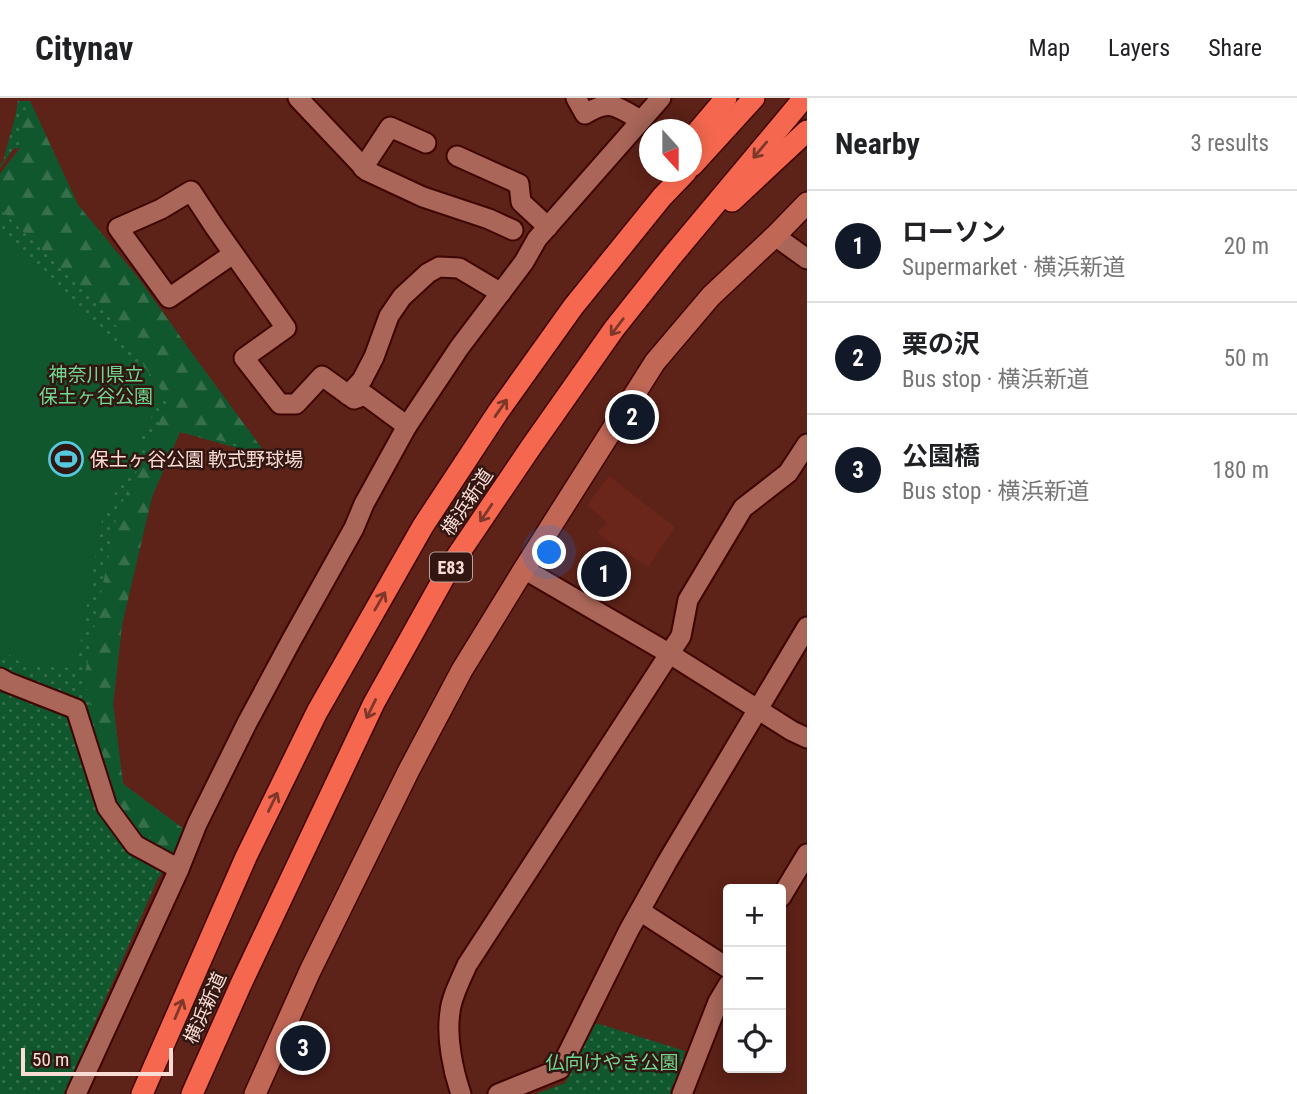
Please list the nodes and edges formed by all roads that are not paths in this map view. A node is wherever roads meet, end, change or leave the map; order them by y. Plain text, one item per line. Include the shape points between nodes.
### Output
1 (298, 98) edge
2 (576, 98) edge
3 (628, 98) edge
4 (661, 98) edge
5 (726, 98) edge
6 (754, 98) edge
7 (804, 98) edge
8 (639, 119) edge
9 (640, 119) edge
10 (642, 119) edge
11 (639, 122) edge
12 (702, 125) edge
13 (807, 131) edge
14 (426, 143) dead end
15 (702, 154) edge
16 (457, 156) dead end
17 (363, 168) junction
18 (658, 182) edge
19 (676, 182) edge
20 (807, 203) edge
21 (531, 233) junction
22 (775, 236) junction
23 (233, 254) junction
24 (672, 256) junction
25 (807, 259) edge
26 (501, 293) junction
27 (573, 307) junction
28 (348, 395) junction
29 (407, 426) junction
30 (807, 444) edge
31 (524, 569) junction
32 (807, 627) edge
33 (670, 654) junction
34 (0, 678) edge
35 (758, 710) junction
36 (807, 738) edge
37 (807, 854) edge
38 (179, 869) junction
39 (786, 889) edge
40 (639, 911) junction
41 (723, 965) edge
42 (723, 994) edge
43 (76, 1094) edge
44 (142, 1094) edge
45 (192, 1094) edge
46 (256, 1094) edge
47 (461, 1094) edge
48 (498, 1094) edge
49 (682, 1094) edge

1 - 17 street
2 - 8 street via 585,114 599,105 614,105
3 - 9 street
4 - 10 street
5 - 12 highway
6 - 15 highway
7 -> 24 highway, 横浜新道 / E83
11 - 21 street
13 - 24 highway
14 - 17 street via 390,127
16 - 21 street via 519,184
17 - 21 street via 423,197
18 - 27 highway
19 - 27 highway, 横浜新道 / E83
20 - 22 street
21 - 26 street via 524,262
22 - 25 street
22 - 31 street via 710,296 656,362
23 - 23 street via 169,298 118,228 191,191
23 - 28 street via 286,328 244,358 280,404 296,404 321,376
24 -> 45 highway, 横浜新道 / E83 via 614,329 451,565 374,703
26 - 28 street via 459,268 439,267 428,273 389,316 374,357
26 - 29 street
44 -> 27 highway, 横浜新道 / E83 via 246,857 317,712 423,526
28 - 29 street via 354,399 365,395
29 - 38 street via 247,723
30 - 33 street via 789,473 743,508 688,600 681,636
31 - 33 street
31 - 46 street via 462,670 409,770 310,971
32 - 35 street
33 - 35 street
33 - 47 street via 467,965 450,1011 450,1049
34 - 38 street via 76,709 107,807 135,845
35 - 36 street
35 - 40 street
37 - 39 street
38 - 43 street
40 - 41 street
40 - 48 street via 560,1069
42 - 49 street

